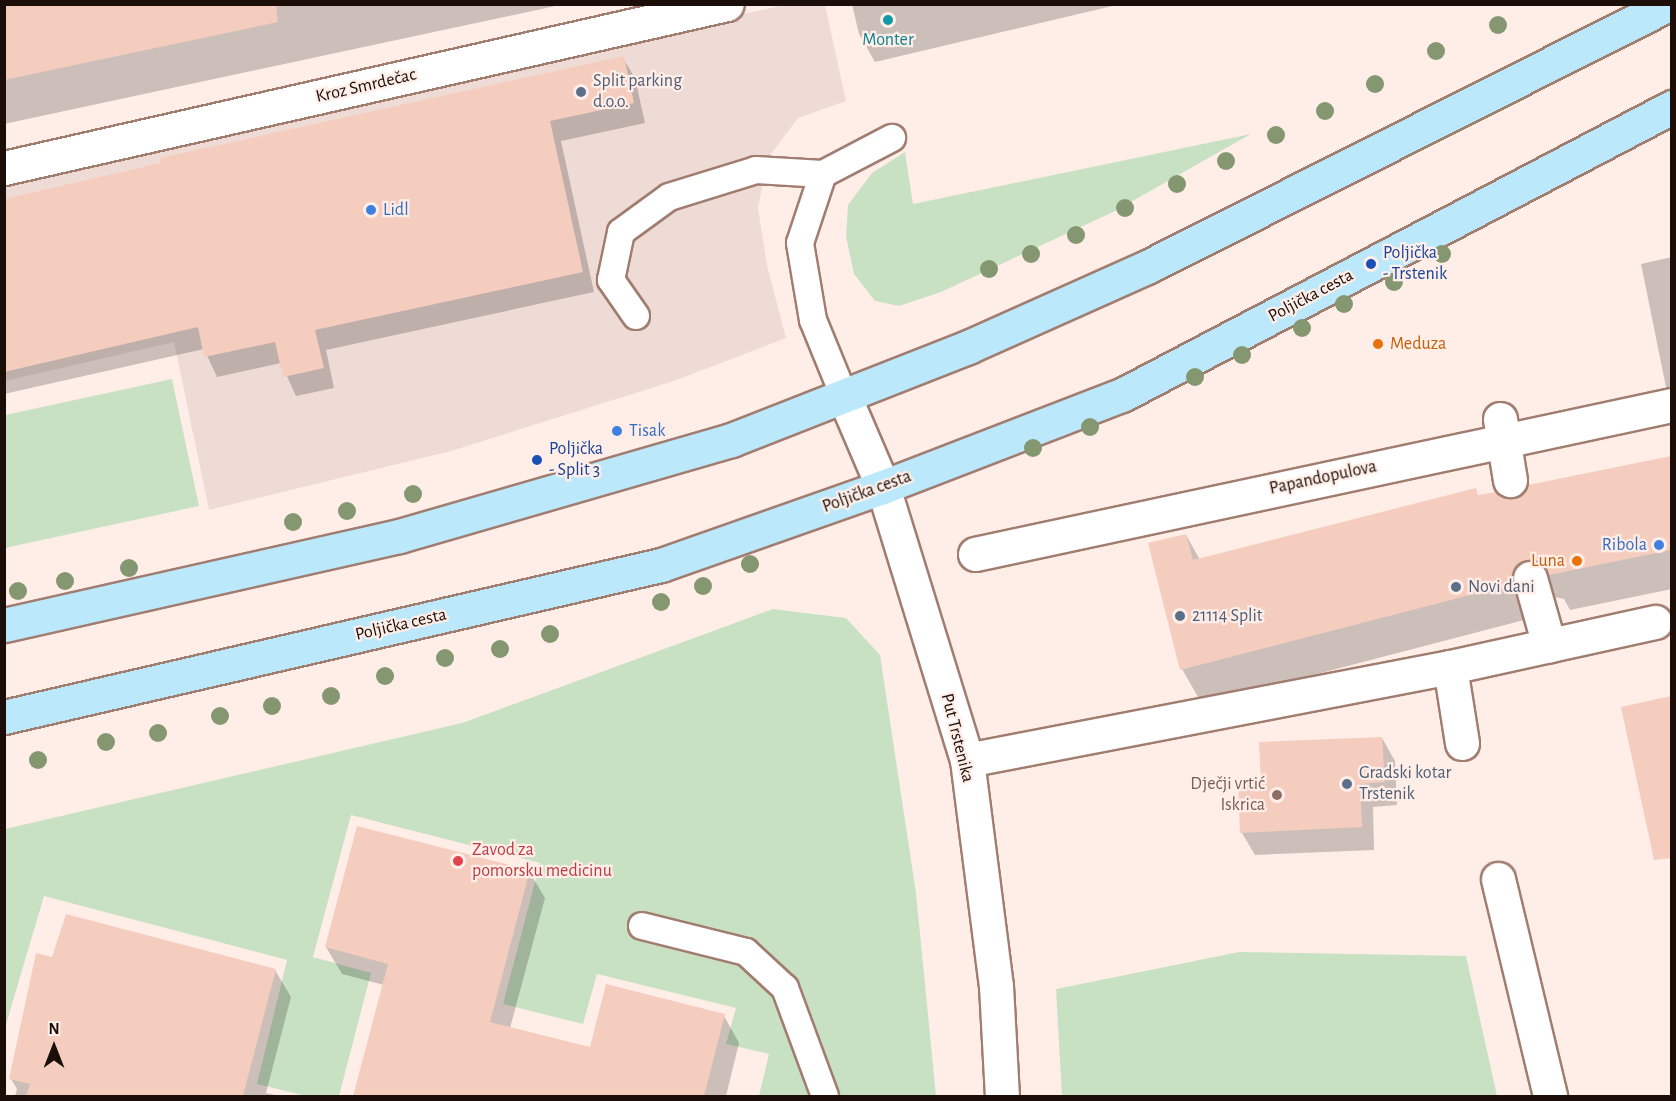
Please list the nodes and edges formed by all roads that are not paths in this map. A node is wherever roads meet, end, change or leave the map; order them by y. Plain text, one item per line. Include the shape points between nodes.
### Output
1 (728, 4) edge
2 (1669, 4) edge
3 (1671, 107) edge
4 (892, 138) dead end
5 (4, 168) edge
6 (823, 174) junction
7 (636, 316) dead end
8 (844, 396) junction
9 (1671, 405) edge
10 (1501, 429) junction
11 (1509, 480) dead end
12 (883, 487) junction
13 (975, 554) dead end
14 (1530, 578) dead end
15 (1655, 622) dead end
16 (4, 625) edge
17 (1549, 645) junction
18 (1450, 667) junction
19 (4, 717) edge
20 (1462, 743) dead end
21 (966, 760) junction
22 (1498, 879) dead end
23 (642, 926) dead end
24 (825, 1096) edge
25 (1002, 1096) edge
26 (1550, 1096) edge

1 - 5 street, Kroz Smrdečac
2 - 8 main road via 1147,267 968,347
3 - 12 main road, Poljička cesta via 1122,395
4 - 6 lane
6 - 7 lane via 756,170 669,197 621,232 611,280
6 - 8 lane via 800,243 815,329
8 - 12 street, Put Trstenika
8 - 16 main road via 731,440 399,536
9 - 10 street, Papandopulova
10 - 11 street
10 - 13 street, Papandopulova
12 - 19 main road, Poljička cesta via 661,565
12 - 21 street, Put Trstenika
14 - 17 street
15 - 17 street
17 - 18 street
18 - 20 street
18 - 21 street
21 - 25 street, Put Trstenika via 996,986
22 - 26 street
23 - 24 lane via 746,952 785,988

